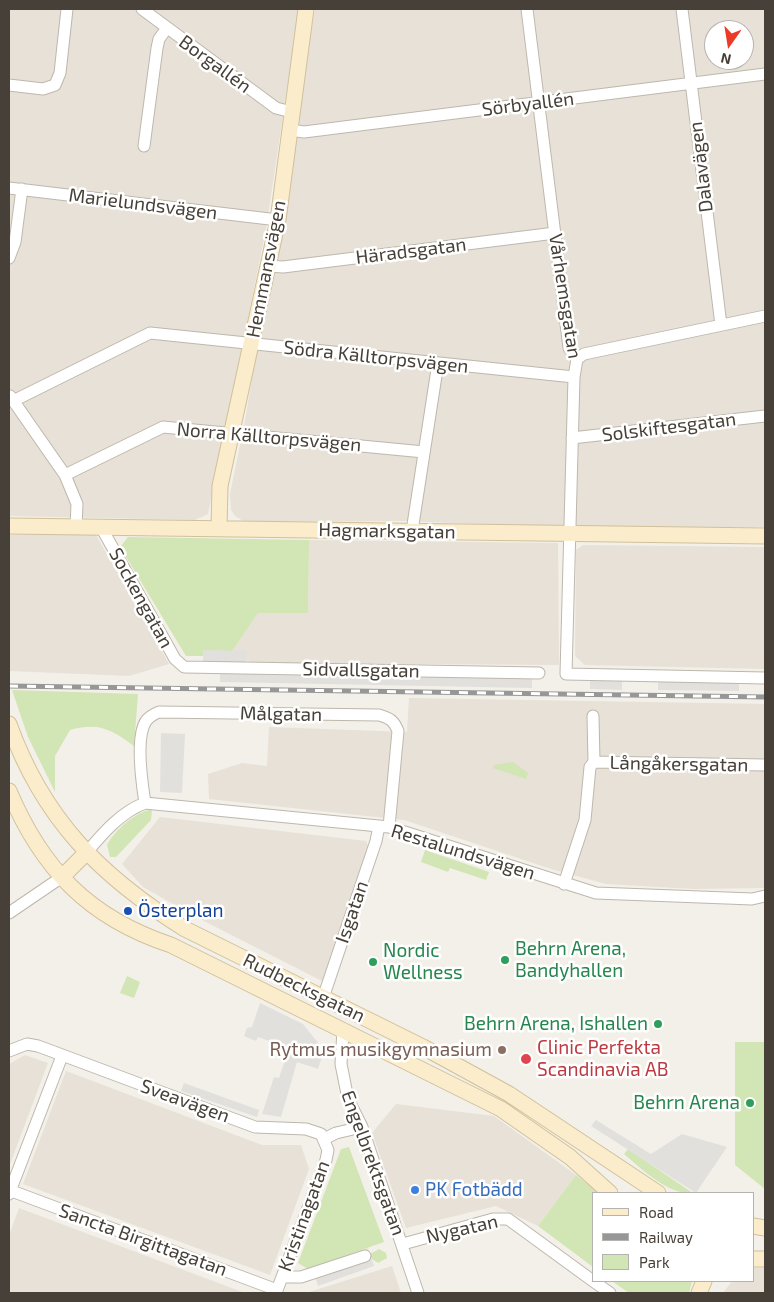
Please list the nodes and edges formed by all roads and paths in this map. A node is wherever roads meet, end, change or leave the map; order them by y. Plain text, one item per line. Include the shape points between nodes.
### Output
1 (67, 9) edge
2 (142, 9) edge
3 (306, 9) edge
4 (527, 9) edge
5 (682, 9) edge
6 (167, 28) junction
7 (765, 74) edge
8 (691, 84) junction
9 (9, 85) edge
10 (538, 102) junction
11 (292, 112) junction
12 (290, 130) junction
13 (144, 146) dead end
14 (9, 188) edge
15 (22, 189) junction
16 (278, 220) junction
17 (555, 233) junction
18 (9, 258) edge
19 (268, 266) junction
20 (765, 316) edge
21 (721, 325) junction
22 (251, 344) junction
23 (578, 359) junction
24 (438, 363) junction
25 (574, 377) junction
26 (11, 398) edge
27 (765, 416) edge
28 (232, 434) junction
29 (572, 438) junction
30 (424, 452) junction
31 (65, 475) junction
32 (9, 526) edge
33 (76, 527) junction
34 (101, 527) junction
35 (219, 528) junction
36 (412, 531) junction
37 (570, 533) junction
38 (765, 536) edge
39 (184, 667) joint
40 (539, 673) dead end
41 (765, 678) edge
42 (593, 716) dead end
43 (9, 724) edge
44 (594, 762) junction
45 (765, 765) edge
46 (9, 791) edge
47 (145, 803) junction
48 (384, 827) junction
49 (87, 852) junction
50 (62, 877) junction
51 (564, 884) junction
52 (765, 896) edge
53 (9, 913) edge
54 (323, 998) junction
55 (343, 1030) junction
56 (9, 1051) edge
57 (62, 1056) junction
58 (362, 1127) junction
59 (324, 1139) junction
60 (9, 1192) edge
61 (609, 1192) edge
62 (656, 1192) edge
63 (402, 1244) junction
64 (365, 1256) dead end
65 (282, 1277) junction
66 (592, 1280) edge
67 (594, 1282) edge
68 (276, 1292) edge
69 (418, 1293) edge
70 (610, 1293) edge

1 - 9 street via 60,74 55,85 44,89
2 - 6 street, Borgallén
3 - 11 main road, Hemmansvägen
4 - 10 street, Vårhemsgatan
5 - 8 street, Dalavägen
6 - 11 street, Borgallén via 276,108
6 - 13 street via 157,48
7 - 8 street, Sörbyallén
8 - 10 street, Sörbyallén
8 - 21 street, Dalavägen
10 - 12 street, Sörbyallén via 304,132
10 - 17 street, Vårhemsgatan
11 - 12 main road, Hemmansvägen
12 - 16 main road, Hemmansvägen
14 - 15 street, Marielundsvägen
15 - 16 street, Marielundsvägen
15 - 18 street via 15,242
16 - 19 main road, Hemmansvägen
17 - 19 street, Häradsgatan via 283,267
17 - 23 street, Vårhemsgatan via 569,348
19 - 22 main road, Hemmansvägen
20 - 21 street
21 - 23 street via 584,354
22 - 24 street, Södra Källtorpsvägen
22 - 26 street, Södra Källtorpsvägen via 150,333
22 - 28 main road, Hemmansvägen
23 - 25 street, Vårhemsgatan
24 - 25 street, Södra Källtorpsvägen
24 - 30 street
25 - 29 street, Vårhemsgatan
26 - 31 street
27 - 29 street, Solskiftesgatan
28 - 30 street, Norra Källtorpsvägen
28 - 31 street, Norra Källtorpsvägen via 163,427
28 - 35 main road, Hemmansvägen via 220,486
29 - 37 street, Vårhemsgatan
30 - 36 street
31 - 33 street via 77,504
32 - 33 main road, Hagmarksgatan
33 - 34 main road, Hagmarksgatan
34 - 35 main road, Hagmarksgatan
34 - 39 street, Sockengatan via 175,659
35 - 36 main road, Hagmarksgatan
36 - 37 main road, Hagmarksgatan
37 - 38 main road, Hagmarksgatan
37 - 41 street, Vårhemsgatan via 566,674
39 - 40 street, Sidvallsgatan
42 - 44 street
43 - 49 main road, Rudbecksgatan via 28,770 49,806
44 - 45 street, Långåkersgatan
44 - 51 street via 590,767 585,820
46 - 50 main road, Rudbecksgatan via 30,836
47 - 48 street, Restalundsvägen
47 - 48 street, Målgatan via 142,734 147,718 159,712 379,715 388,717 398,731
47 - 49 street via 112,825
48 - 51 street, Restalundsvägen
48 - 54 street, Isgatan via 376,841
49 - 50 main road
49 - 54 main road, Rudbecksgatan via 105,872 185,929
50 - 53 street
50 - 55 main road, Rudbecksgatan via 73,890 131,931 171,945
51 - 52 street, Restalundsvägen via 596,893 752,899
54 - 62 main road, Rudbecksgatan via 509,1094
55 - 58 street, Engelbrektsgatan via 341,1064 344,1083
55 - 61 main road, Rudbecksgatan via 501,1109 570,1157
56 - 57 street, Sveavägen via 27,1044
57 - 59 street, Sveavägen via 255,1127 315,1130
57 - 60 street
58 - 59 street
58 - 63 street, Engelbrektsgatan
59 - 65 street, Kristinagatan via 328,1150 326,1160
60 - 68 street, Sancta Birgittagatan
63 - 66 street, Nygatan via 508,1219
63 - 69 street, Engelbrektsgatan
64 - 65 street via 301,1277
65 - 68 street, Kristinagatan
67 - 70 street, Nygatan

